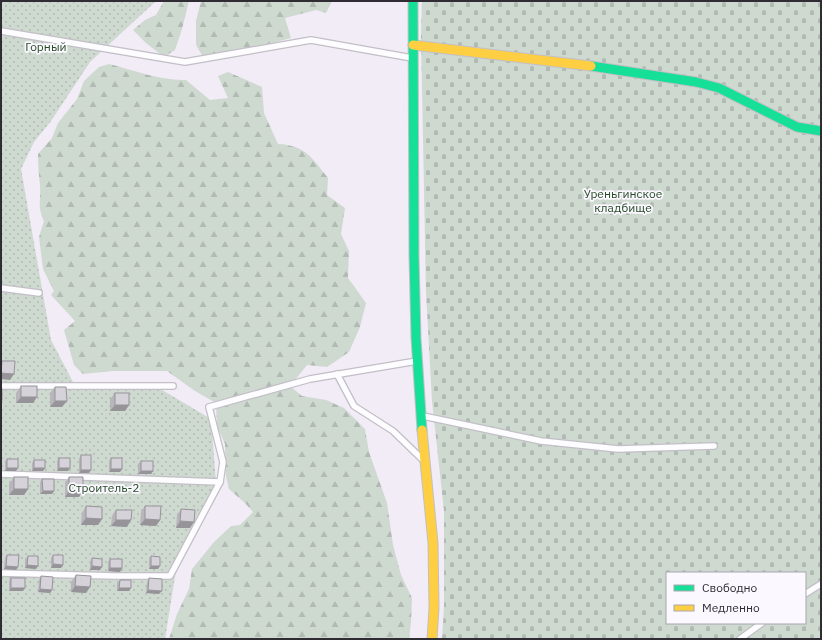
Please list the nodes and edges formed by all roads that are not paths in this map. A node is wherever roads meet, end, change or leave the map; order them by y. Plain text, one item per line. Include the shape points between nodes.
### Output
1 (413, 1) edge
2 (1, 31) edge
3 (413, 45) junction
4 (412, 58) junction
5 (821, 131) edge
6 (1, 288) edge
7 (40, 293) dead end
8 (417, 361) junction
9 (337, 374) junction
10 (1, 386) edge
11 (173, 386) dead end
12 (421, 416) junction
13 (714, 446) dead end
14 (425, 462) junction
15 (1, 474) edge
16 (220, 482) junction
17 (1, 573) edge
18 (821, 584) edge
19 (806, 593) edge
20 (761, 624) edge
21 (432, 639) edge
22 (740, 639) edge

1 - 3 main road
2 - 4 lane via 185,62 311,40
3 - 4 main road
3 - 5 main road via 594,66 696,82 719,88 797,127
4 - 8 main road
6 - 7 lane
8 - 9 lane
8 - 12 main road
9 - 14 lane via 354,406 393,431
9 - 16 lane via 310,378 209,408 223,462
10 - 11 lane
12 - 13 lane via 541,441 618,450
12 - 14 main road
14 - 21 main road via 433,543
15 - 16 lane
16 - 17 lane via 170,576
18 - 19 lane
20 - 22 lane

